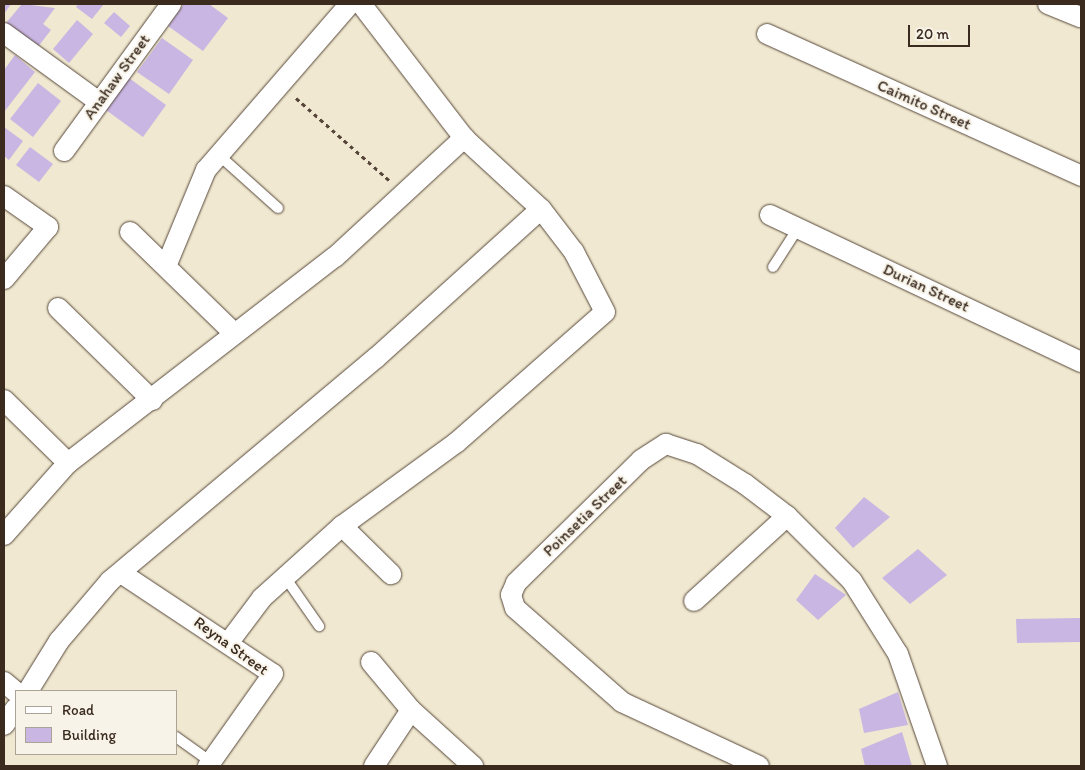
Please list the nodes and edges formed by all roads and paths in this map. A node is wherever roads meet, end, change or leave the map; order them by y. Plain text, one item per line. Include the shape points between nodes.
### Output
1 (171, 4) edge
2 (350, 4) edge
3 (361, 4) edge
4 (1048, 4) edge
5 (1081, 17) edge
6 (4, 33) edge
7 (767, 34) dead end
8 (282, 85) junction
9 (98, 102) junction
10 (464, 138) junction
11 (64, 151) dead end
12 (220, 156) junction
13 (1081, 176) edge
14 (404, 194) junction
15 (4, 196) edge
16 (278, 208) dead end
17 (541, 209) junction
18 (770, 215) dead end
19 (798, 228) junction
20 (130, 232) dead end
21 (167, 264) junction
22 (773, 267) dead end
23 (4, 280) edge
24 (58, 308) dead end
25 (235, 334) junction
26 (1081, 362) edge
27 (4, 400) edge
28 (152, 400) junction
29 (68, 463) junction
30 (787, 516) junction
31 (342, 526) junction
32 (4, 535) edge
33 (121, 573) junction
34 (391, 574) dead end
35 (285, 577) junction
36 (694, 600) dead end
37 (319, 626) dead end
38 (230, 642) junction
39 (370, 662) dead end
40 (4, 682) edge
41 (29, 690) edge
42 (15, 691) edge
43 (15, 709) edge
44 (411, 710) junction
45 (4, 725) edge
46 (178, 739) edge
47 (209, 764) edge
48 (374, 766) edge
49 (473, 766) edge
50 (759, 766) edge
51 (937, 766) edge

1 - 9 street, Anahaw Street
2 - 8 street
3 - 10 street
4 - 5 street
6 - 9 street
7 - 13 street, Caimito Street
8 - 12 street
8 - 14 path
9 - 11 street, Anahaw Street
10 - 14 street
10 - 17 street
12 - 16 lane
12 - 21 street via 206,170
14 - 25 street via 335,256
15 - 23 street via 48,227
17 - 31 street via 574,252 605,312 456,443
17 - 33 street via 376,358
18 - 19 street, Durian Street
19 - 22 lane
19 - 26 street, Durian Street
20 - 21 street
21 - 25 street
24 - 28 street
25 - 28 street
27 - 29 street
28 - 29 street
29 - 32 street
30 - 36 street
30 - 50 street, Poinsetia Street via 697,454 666,444 641,460 521,579 511,595 515,608 622,702
30 - 51 street via 852,581 877,614 915,696
31 - 34 street
31 - 35 street
33 - 38 street, Reyna Street
33 - 41 street via 88,603
35 - 37 lane
35 - 38 street
38 - 47 street, Reyna Street via 273,674
39 - 44 street
40 - 42 street
43 - 45 street
44 - 48 street
44 - 49 street
46 - 47 lane

